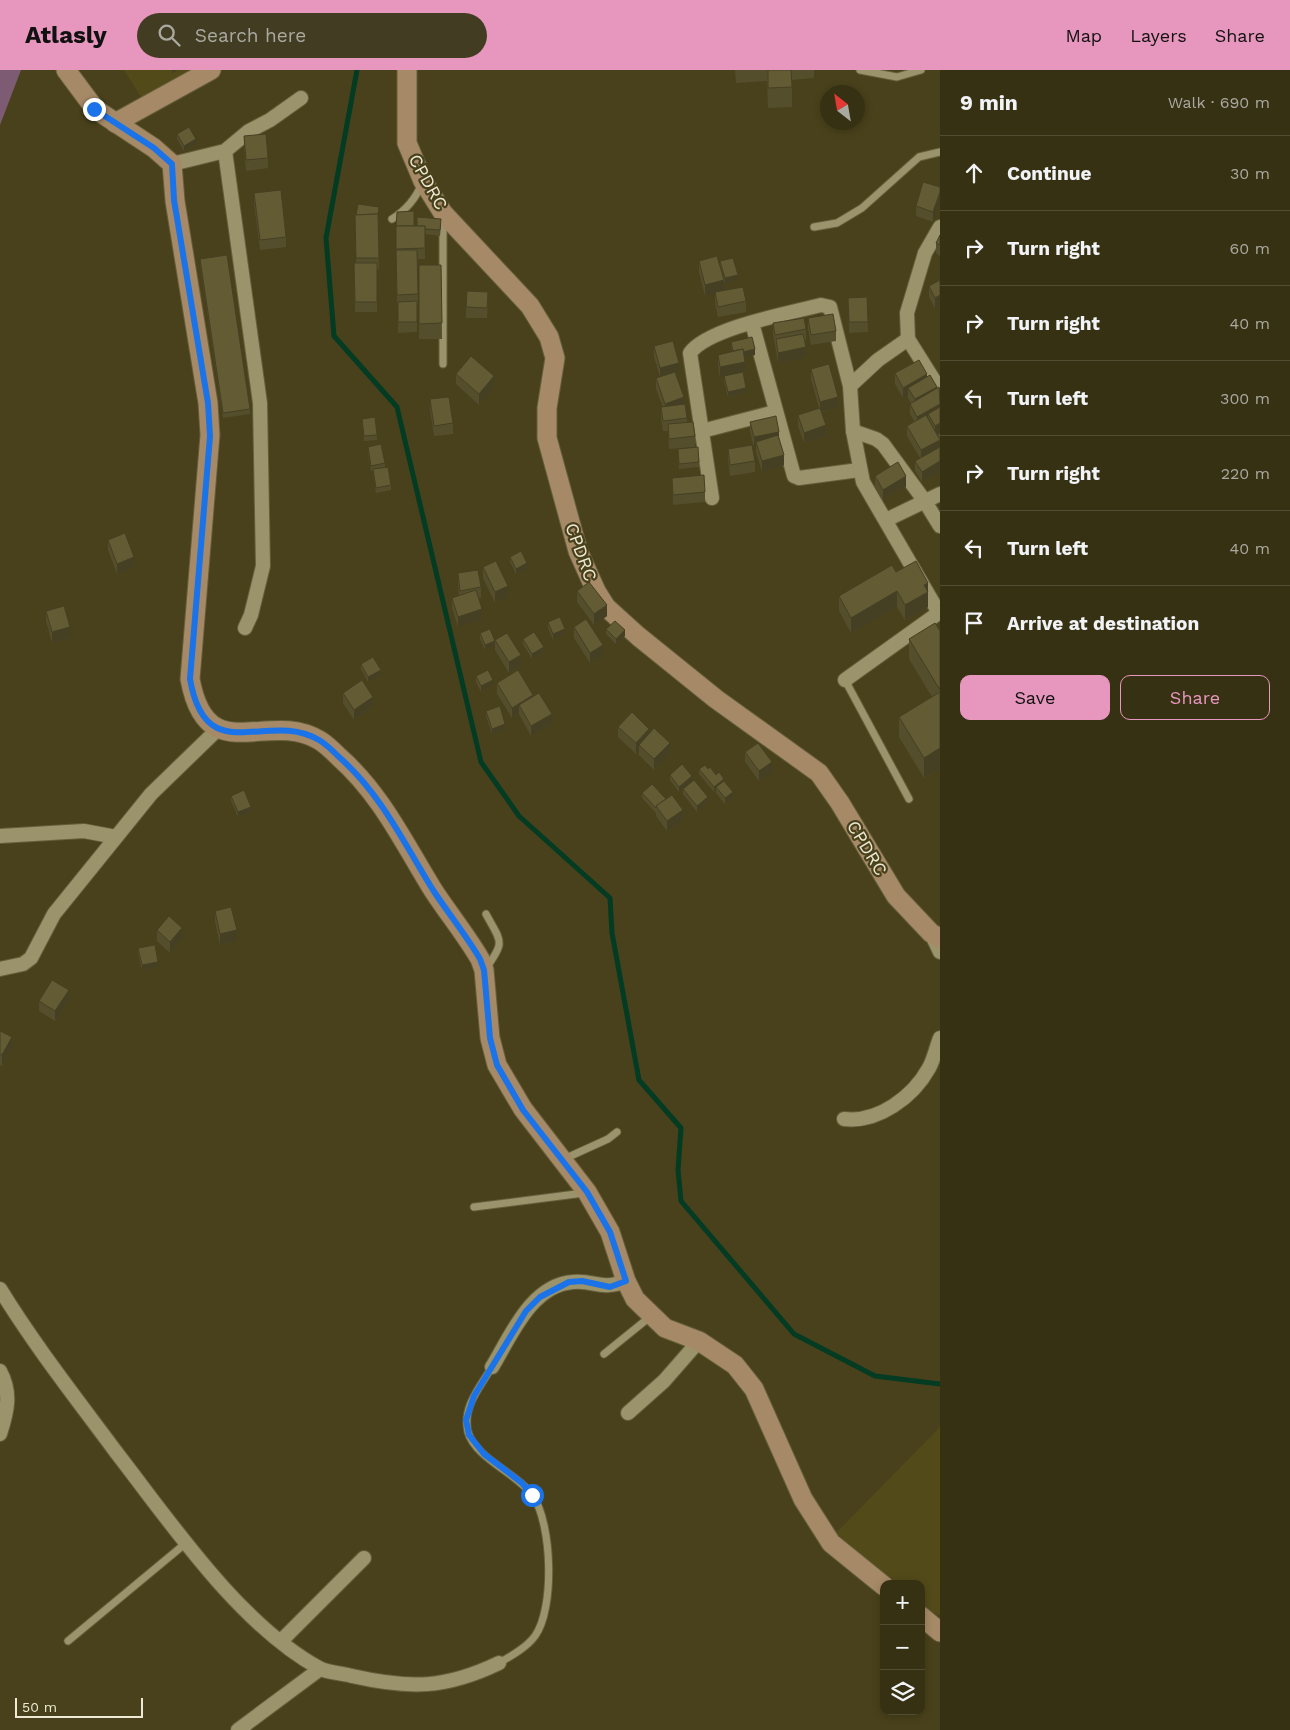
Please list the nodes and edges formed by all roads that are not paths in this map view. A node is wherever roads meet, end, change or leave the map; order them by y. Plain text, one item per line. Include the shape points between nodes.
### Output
1 (66, 70) edge
2 (211, 70) edge
3 (407, 70) edge
4 (860, 70) edge
5 (921, 70) edge
6 (301, 98) dead end
7 (115, 123) junction
8 (225, 152) junction
9 (940, 152) edge
10 (172, 164) junction
11 (423, 181) junction
12 (443, 212) junction
13 (392, 219) dead end
14 (814, 227) dead end
15 (940, 227) edge
16 (752, 323) junction
17 (908, 340) junction
18 (443, 364) dead end
19 (850, 386) junction
20 (940, 390) edge
21 (775, 412) junction
22 (702, 431) junction
23 (853, 431) junction
24 (859, 470) junction
25 (940, 494) edge
26 (712, 498) dead end
27 (924, 500) junction
28 (886, 520) junction
29 (940, 526) edge
30 (940, 612) edge
31 (245, 628) dead end
32 (846, 680) joint
33 (218, 728) junction
34 (908, 799) dead end
35 (0, 836) edge
36 (116, 837) junction
37 (486, 914) dead end
38 (936, 935) edge
39 (940, 952) edge
40 (0, 969) edge
41 (484, 970) junction
42 (940, 1038) edge
43 (844, 1119) dead end
44 (618, 1132) dead end
45 (561, 1160) junction
46 (587, 1192) junction
47 (474, 1207) dead end
48 (626, 1281) junction
49 (0, 1289) edge
50 (651, 1316) junction
51 (699, 1341) junction
52 (604, 1354) dead end
53 (492, 1367) joint
54 (0, 1371) edge
55 (628, 1413) dead end
56 (0, 1434) edge
57 (186, 1544) junction
58 (364, 1558) dead end
59 (880, 1583) edge
60 (925, 1619) edge
61 (940, 1632) edge
62 (68, 1641) dead end
63 (281, 1641) junction
64 (499, 1663) joint
65 (320, 1669) junction
66 (238, 1730) edge

1 - 7 street via 94,109
2 - 7 street
3 - 11 street, CPDRC via 407,143
4 - 5 lane via 897,77
6 - 8 street via 249,131
7 - 10 street
8 - 10 street
8 - 31 street via 260,403 263,566
9 - 14 lane via 919,157 862,208 837,223
10 - 33 street via 174,200 208,403 210,436 190,679 198,708 207,721
11 - 12 street, CPDRC
11 - 13 lane via 418,195
12 - 18 lane
12 - 38 street, CPDRC via 530,306 549,337 555,358 547,408 548,447 578,551 606,607 716,699 819,773 896,896
15 - 17 street via 925,253 907,313
16 - 19 street via 821,305 830,307
16 - 21 street
16 - 22 street via 701,341 690,353
17 - 19 street via 878,360
17 - 20 street
19 - 23 street
21 - 22 street
21 - 24 street via 794,476
22 - 26 street
23 - 24 street
23 - 27 street via 876,438 883,444
24 - 28 street
25 - 27 street
27 - 28 street
27 - 29 street
28 - 30 street
30 - 32 street
32 - 34 lane
33 - 36 street via 151,794
33 - 41 street via 239,734 284,729 304,733 320,740 349,766 386,811 432,888 471,944
35 - 36 street via 84,831
36 - 40 street via 54,914 31,958 23,964
37 - 41 lane via 501,943 500,950
38 - 39 street
41 - 45 street via 490,1038 497,1065 523,1110
42 - 43 street via 930,1067 902,1099 871,1118
44 - 45 lane via 573,1157
45 - 46 street
46 - 47 lane
46 - 48 street via 610,1232
48 - 50 street via 634,1299
48 - 53 street via 610,1287 582,1281 569,1282 540,1297 526,1311
49 - 57 street via 25,1330
50 - 51 street via 665,1328
50 - 52 lane
51 - 55 street via 664,1381
51 - 59 street via 735,1365 754,1389 803,1499 831,1543
53 - 64 lane via 468,1409 469,1435 484,1454 522,1483 532,1495 540,1507 549,1548 547,1605 543,1623 519,1651
54 - 56 street via 9,1397
57 - 62 lane
57 - 63 street via 250,1615
58 - 63 street
60 - 61 street
63 - 65 street
64 - 65 street via 450,1682 420,1684 394,1683
65 - 66 street

